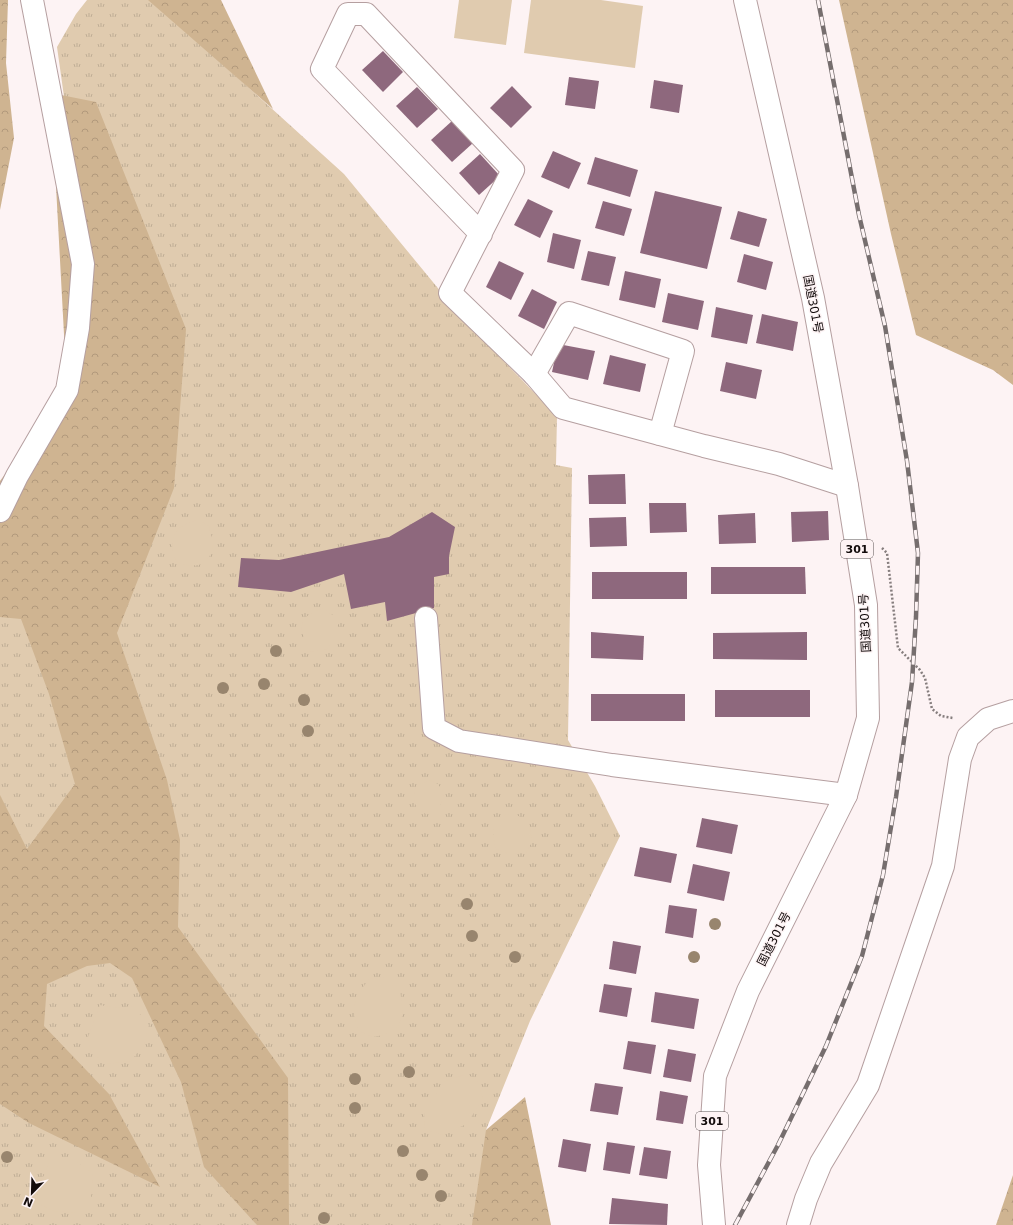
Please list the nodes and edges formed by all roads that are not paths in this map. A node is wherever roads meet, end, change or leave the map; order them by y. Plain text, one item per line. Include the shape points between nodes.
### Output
1 (32, 0) edge
2 (745, 0) edge
3 (481, 234) junction
4 (534, 374) junction
5 (660, 434) junction
6 (848, 486) junction
7 (0, 511) edge
8 (426, 618) dead end
9 (1013, 712) edge
10 (846, 795) junction
11 (714, 1225) edge
12 (798, 1225) edge

1 - 7 main road via 83,264 78,328 67,390 17,476
2 - 6 main road, 国道301号 / 301 via 813,298
3 - 3 main road via 513,170 366,14 348,14 322,69
3 - 4 main road via 450,293
4 - 5 main road via 563,408
4 - 5 main road via 569,312 683,351
5 - 6 main road via 779,464
6 - 10 main road, 国道301号 / 301 via 866,605 868,718
8 - 10 main road via 434,728 459,741 612,765
9 - 12 main road via 988,719 968,737 960,759 943,866 868,1085 821,1163
10 - 11 main road, 国道301号 / 301 via 748,991 715,1076 708,1165

